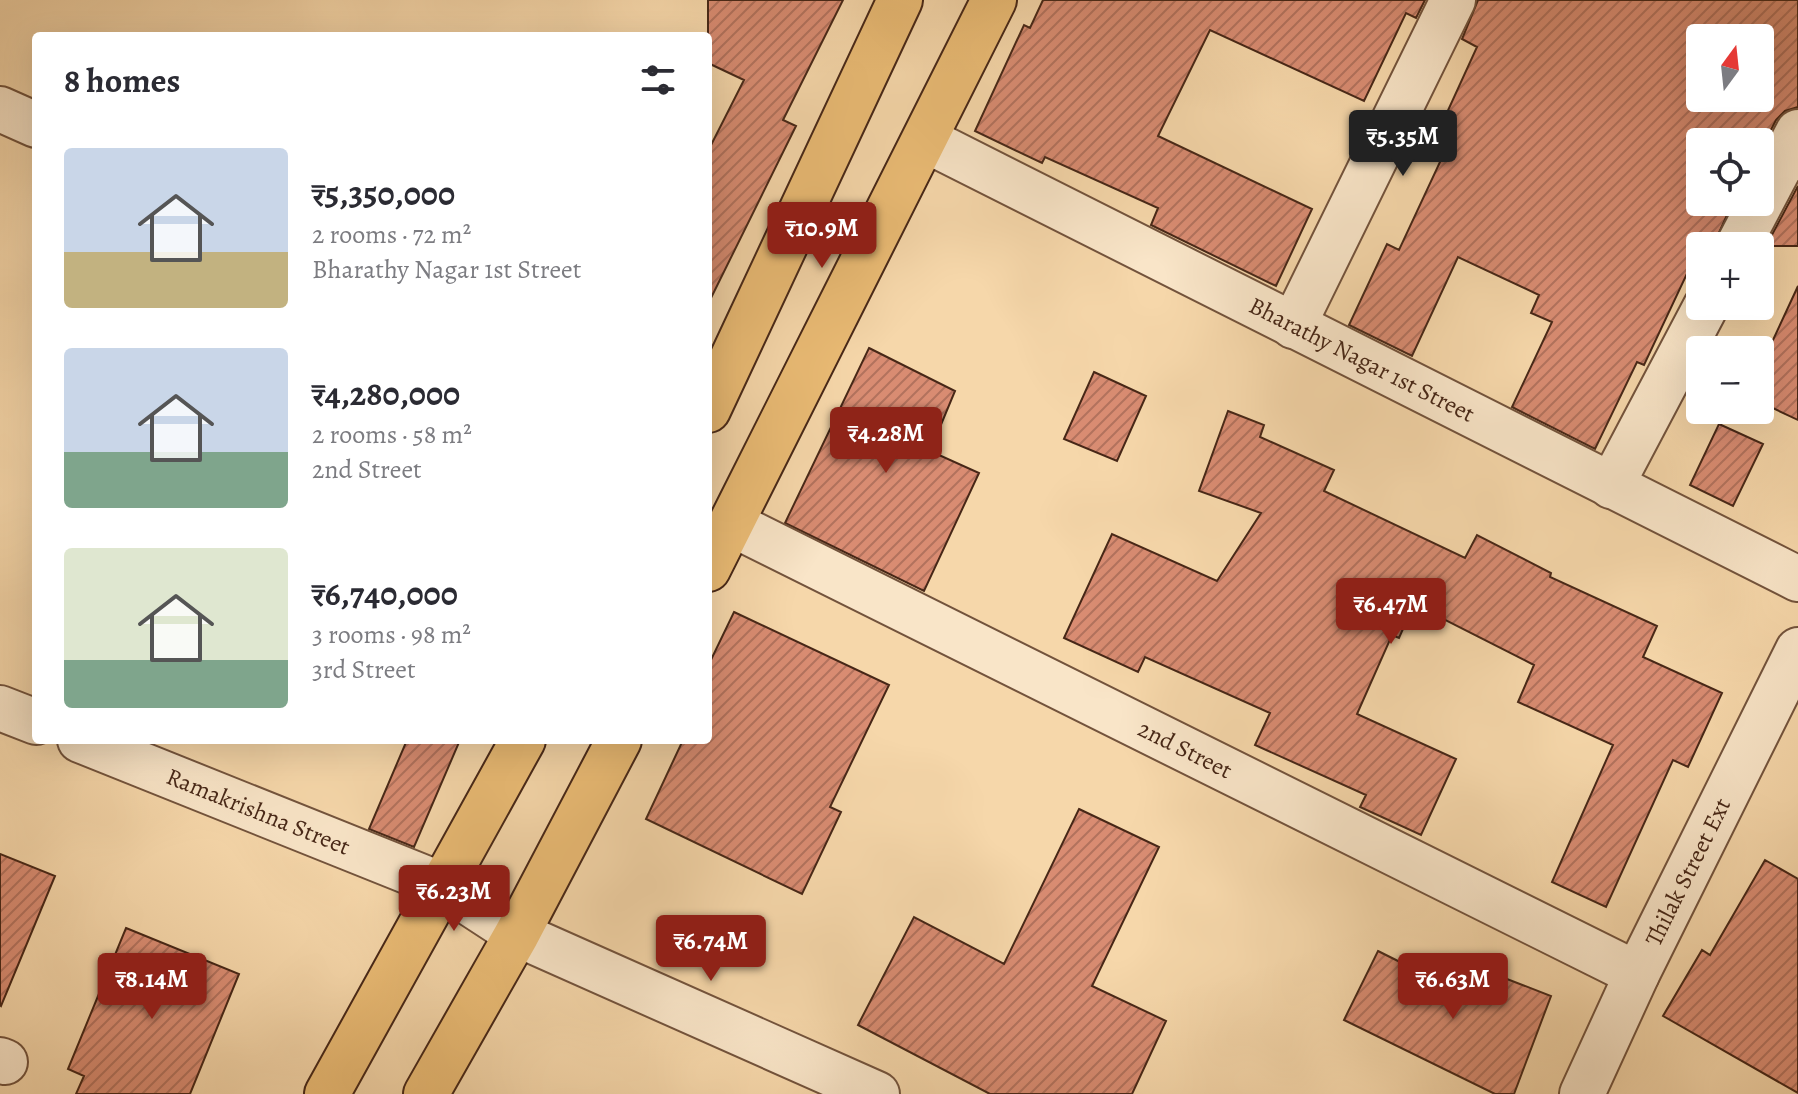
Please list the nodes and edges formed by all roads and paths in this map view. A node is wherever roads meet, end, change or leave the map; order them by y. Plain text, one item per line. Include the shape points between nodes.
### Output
1 (900, 0) edge
2 (994, 0) edge
3 (1453, 0) edge
4 (0, 109) edge
5 (32, 123) edge
6 (1798, 132) edge
7 (926, 140) junction
8 (1745, 232) edge
9 (1699, 320) edge
10 (1293, 326) junction
11 (712, 401) edge
12 (1611, 486) junction
13 (732, 524) junction
14 (712, 562) edge
15 (1798, 579) edge
16 (1798, 650) edge
17 (0, 708) edge
18 (32, 720) edge
19 (90, 744) edge
20 (521, 744) edge
21 (617, 744) edge
22 (442, 885) junction
23 (517, 934) junction
24 (1637, 974) junction
25 (327, 1094) edge
26 (426, 1094) edge
27 (877, 1094) edge
28 (1582, 1094) edge

1 - 11 main road
2 - 7 main road
3 - 10 street
4 - 5 street
6 - 8 street
7 - 10 street, Bharathy Nagar 1st Street
7 - 13 main road
9 - 12 street
10 - 12 street, Bharathy Nagar 1st Street
12 - 15 street, Bharathy Nagar 1st Street
13 - 14 main road
13 - 24 street, 2nd Street
16 - 24 street, Thilak Street Ext
17 - 18 street
19 - 22 street, Ramakrishna Street
20 - 22 main road
21 - 23 main road
22 - 23 street, Ramakrishna Street
22 - 25 main road
23 - 26 main road
23 - 27 street, Ramakrishna Street
24 - 28 street, Thilak Street Ext

